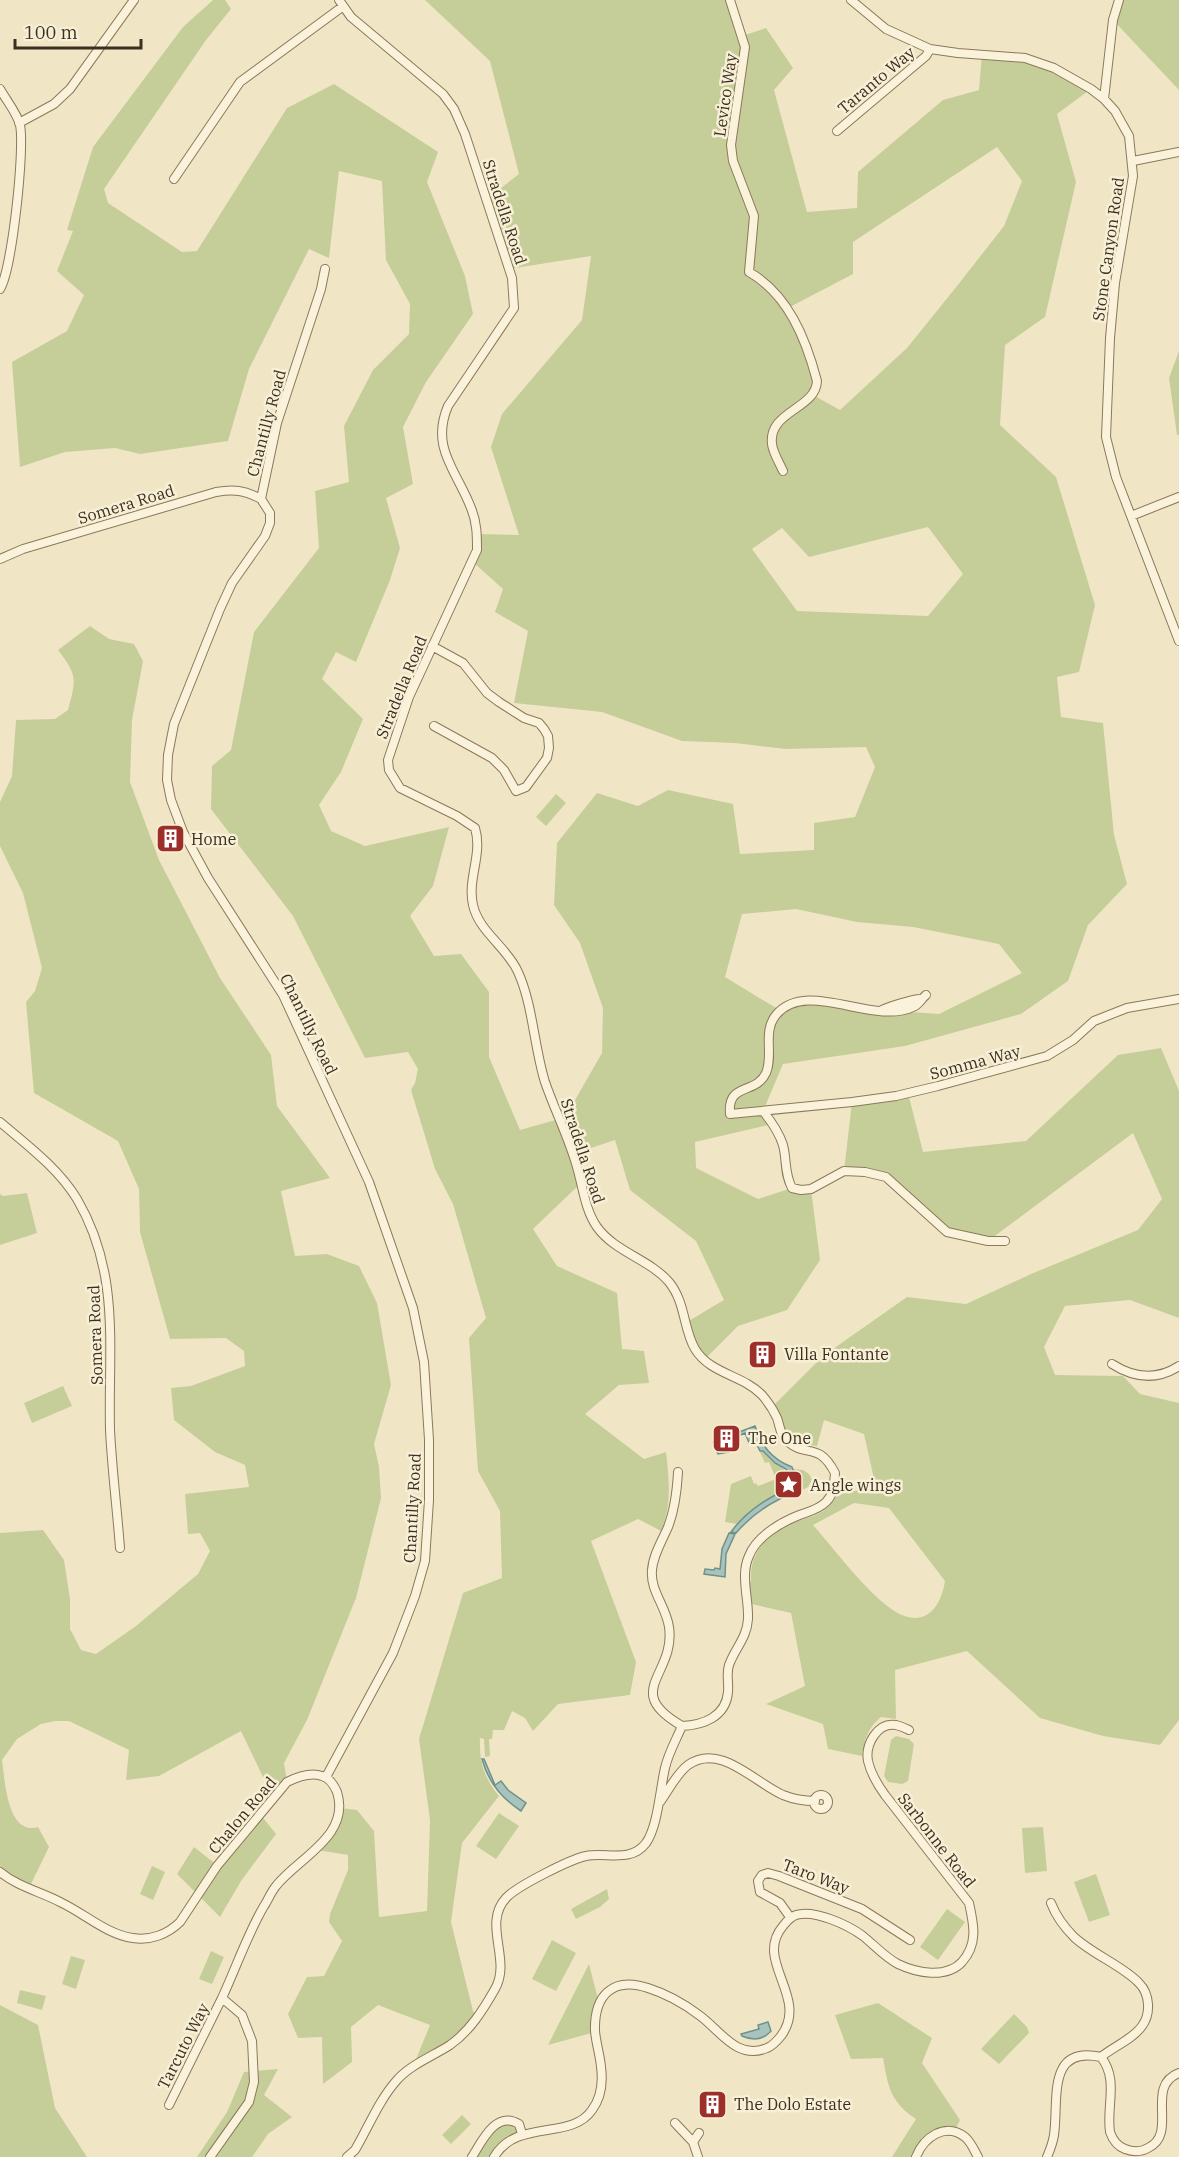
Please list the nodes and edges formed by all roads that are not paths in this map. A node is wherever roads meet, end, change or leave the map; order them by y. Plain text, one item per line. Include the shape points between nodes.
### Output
1 (134, 0) edge
2 (730, 0) edge
3 (851, 0) edge
4 (1119, 0) edge
5 (340, 3) edge
6 (930, 49) junction
7 (0, 88) edge
8 (1104, 99) junction
9 (19, 123) junction
10 (837, 131) dead end
11 (1179, 152) edge
12 (1133, 161) junction
13 (174, 179) dead end
14 (325, 269) dead end
15 (0, 289) edge
16 (783, 471) dead end
17 (1179, 497) edge
18 (261, 499) junction
19 (1131, 516) junction
20 (0, 559) edge
21 (1179, 641) edge
22 (432, 646) junction
23 (434, 726) dead end
24 (924, 997) dead end
25 (1179, 999) edge
26 (763, 1111) junction
27 (0, 1122) edge
28 (1005, 1241) dead end
29 (1112, 1364) dead end
30 (1179, 1366) edge
31 (678, 1472) dead end
32 (120, 1548) dead end
33 (682, 1726) junction
34 (909, 1730) dead end
35 (326, 1777) junction
36 (814, 1801) dead end
37 (658, 1806) junction
38 (0, 1872) edge
39 (1051, 1903) dead end
40 (790, 1917) junction
41 (910, 1940) dead end
42 (222, 1998) junction
43 (1101, 2057) junction
44 (1179, 2073) edge
45 (169, 2105) dead end
46 (675, 2123) dead end
47 (699, 2133) dead end
48 (522, 2134) junction
49 (693, 2142) junction
50 (210, 2157) edge
51 (347, 2157) edge
52 (472, 2157) edge
53 (494, 2157) edge
54 (698, 2157) edge
55 (916, 2157) edge
56 (978, 2157) edge
57 (1047, 2157) edge

1 - 9 street via 70,89 54,104
2 - 16 street, Levico Way via 745,47 731,145 754,216 749,272 764,281 788,308 816,381 813,395 788,412 773,433 772,445
3 - 6 street, Stone Canyon Road via 886,29
4 - 8 street
5 - 13 street via 240,82
5 - 22 street, Stradella Road via 351,17 443,94 454,110 515,292 514,308 448,406 441,426 444,450 471,507 477,550
6 - 8 street, Stone Canyon Road via 1025,58 1072,77
6 - 10 street, Taranto Way
7 - 9 street
8 - 12 street, Stone Canyon Road via 1129,136
9 - 15 street via 21,160 7,271
11 - 12 street
12 - 19 street, Stone Canyon Road via 1132,189 1115,283 1106,422 1110,455
14 - 18 street, Chantilly Road via 277,423
17 - 19 street
18 - 20 street, Somera Road via 246,491 216,492
18 - 35 street, Chantilly Road via 270,513 270,523 219,609 174,724 167,780 183,832 283,995 369,1182 413,1308 424,1362 429,1440 425,1562 415,1596 393,1653
19 - 21 street, Stone Canyon Road
22 - 23 street via 463,663 498,702 539,723 548,736 547,758 526,787 516,791 492,758
22 - 33 street, Stradella Road via 390,750 389,770 400,788 476,828 478,846 472,888 475,914 517,969 545,1082 577,1166 592,1219 606,1238 669,1283 683,1309 695,1349 704,1360 749,1383 772,1407 787,1442 815,1451 835,1473 832,1494 826,1502 780,1524 748,1556 747,1628 729,1666 726,1700 721,1712 711,1719
24 - 26 street, Somma Way via 910,1009 890,1012 817,1001 788,1005 770,1028 769,1062 764,1077 733,1096 729,1104 730,1114
25 - 26 street, Somma Way via 1127,1008 1094,1021 1047,1056 938,1086 896,1096
26 - 28 street via 783,1146 792,1188 811,1189 844,1172 886,1177 946,1232 988,1242
27 - 32 street, Somera Road via 58,1173 77,1199 103,1263 110,1301 110,1431
29 - 30 street via 1126,1373 1151,1377
31 - 33 street via 675,1505 651,1571 652,1587 669,1627 669,1645 652,1687 658,1710
33 - 37 street via 666,1765
34 - 40 street, Sarbonne Road via 888,1725 873,1737 868,1759 873,1778 969,1903 974,1924 970,1953 958,1966 927,1973 897,1964 860,1934 821,1916 810,1913
35 - 38 street, Chalon Road via 309,1775 287,1782 217,1866 180,1922 155,1937 134,1939 118,1934
35 - 42 street via 335,1787 339,1801 336,1824 317,1850 276,1886
36 - 37 street via 782,1795 714,1758 699,1759 686,1766
37 - 51 street via 646,1842 638,1850 629,1855 576,1860 505,1899 496,1923 501,1978 484,2008 452,2043 398,2079
39 - 43 street via 1075,1938 1140,1983 1148,2000 1142,2026
40 - 41 street, Taro Way via 780,1904 760,1892 758,1881 762,1875 768,1872 862,1909
40 - 48 street via 780,1929 774,1953 790,2016 786,2029 769,2048 752,2052 738,2048 681,2001 637,1984 620,1985 607,1990 599,2004 595,2032 602,2068 601,2088 591,2112 562,2127
42 - 45 street, Tarcuto Way
42 - 50 street via 242,2015 252,2041 254,2082 249,2102
43 - 44 street via 1112,2082 1110,2132 1119,2146 1129,2150 1148,2148 1160,2138 1163,2089 1166,2081
43 - 57 street via 1077,2056 1061,2068 1054,2137
46 - 49 street
47 - 49 street
48 - 52 street via 519,2124 504,2120 488,2132
48 - 53 street via 499,2149
49 - 54 street
55 - 56 street via 927,2139 945,2131 964,2136

